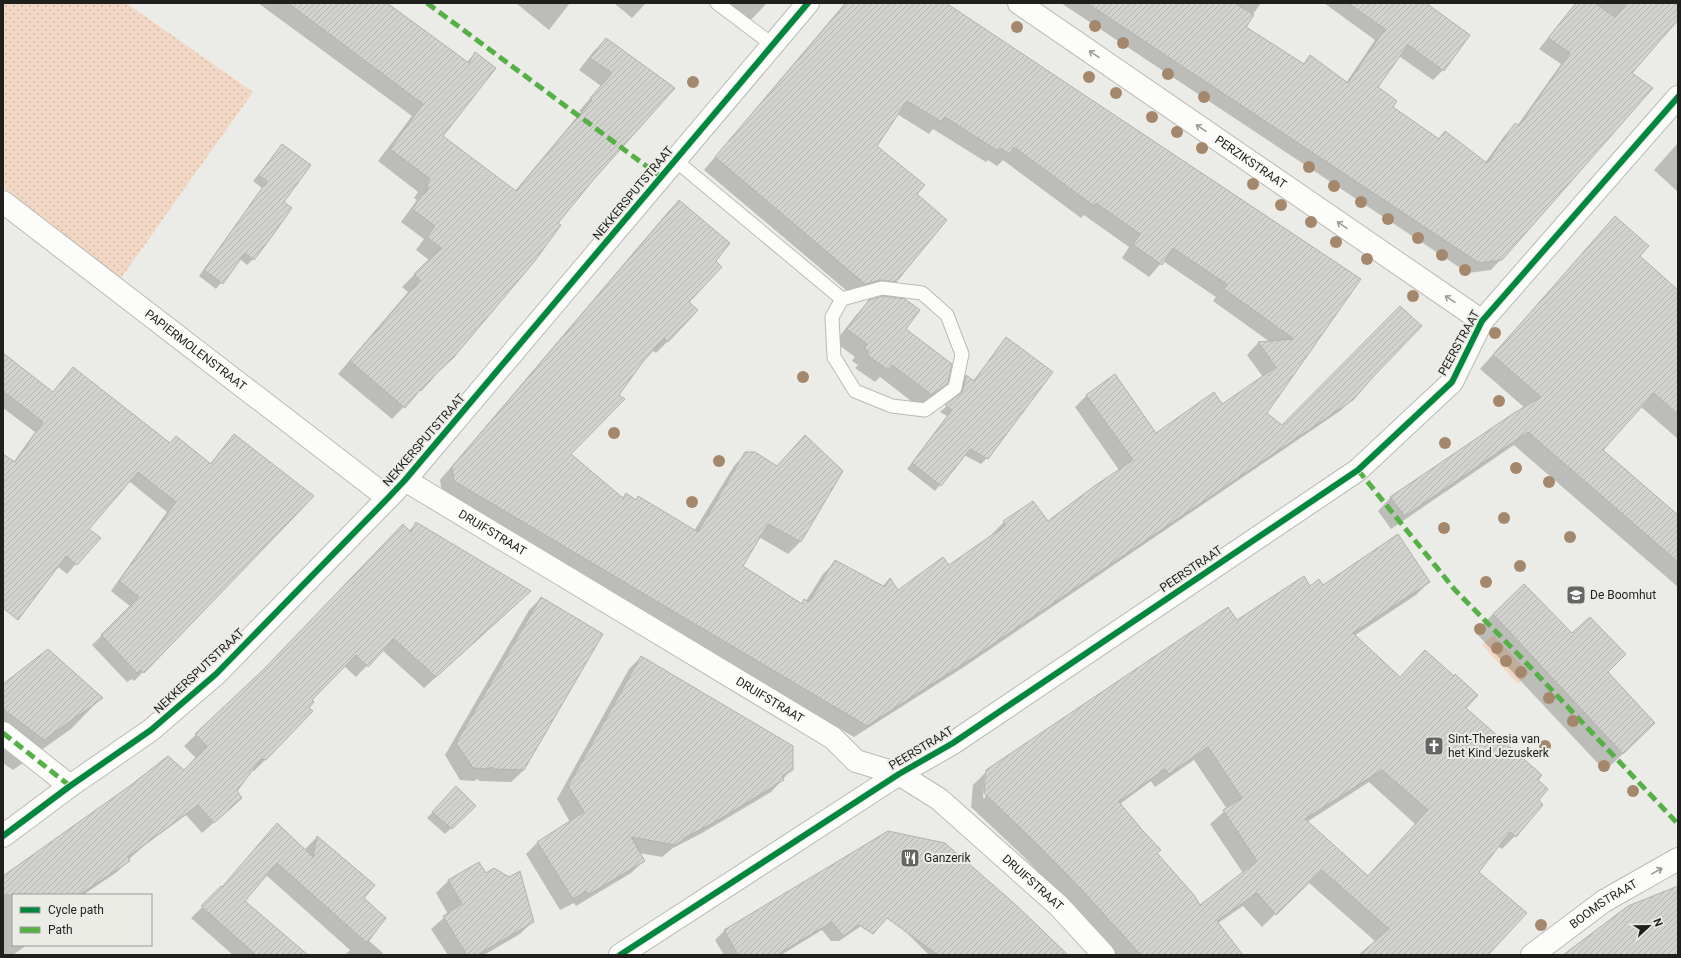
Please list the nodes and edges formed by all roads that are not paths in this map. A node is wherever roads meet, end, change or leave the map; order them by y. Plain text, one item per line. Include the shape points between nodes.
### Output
1 (717, 3) edge
2 (808, 3) edge
3 (1019, 3) edge
4 (773, 45) junction
5 (1678, 97) edge
6 (675, 160) junction
7 (3, 202) edge
8 (842, 299) junction
9 (1482, 321) junction
10 (405, 480) junction
11 (388, 498) junction
12 (3, 733) edge
13 (899, 774) junction
14 (70, 786) junction
15 (3, 836) edge
16 (1678, 859) edge
17 (620, 955) edge
18 (1104, 955) edge
19 (1532, 955) edge

1 - 4 lane
2 - 4 street, NEKKERSPUTSTRAAT
9 -> 3 street, PERZIKSTRAAT
4 - 6 street, NEKKERSPUTSTRAAT
5 - 9 street, PEERSTRAAT
6 - 8 lane
6 - 10 street, NEKKERSPUTSTRAAT
7 - 11 street, PAPIERMOLENSTRAAT
8 - 8 lane via 882,288 922,294 947,315 962,354 954,388 925,410 892,406 855,391 834,357 832,317
9 - 13 street, PEERSTRAAT via 1452,382 1358,470 953,743
10 - 11 street, NEKKERSPUTSTRAAT
10 - 13 street, DRUIFSTRAAT via 832,738 856,761
11 - 14 street, NEKKERSPUTSTRAAT via 216,674 151,730
12 - 14 street
13 - 17 street, PEERSTRAAT
13 - 18 street, DRUIFSTRAAT via 939,799 1059,906
14 - 15 street, NEKKERSPUTSTRAAT
19 -> 16 street, BOOMSTRAAT via 1604,901

